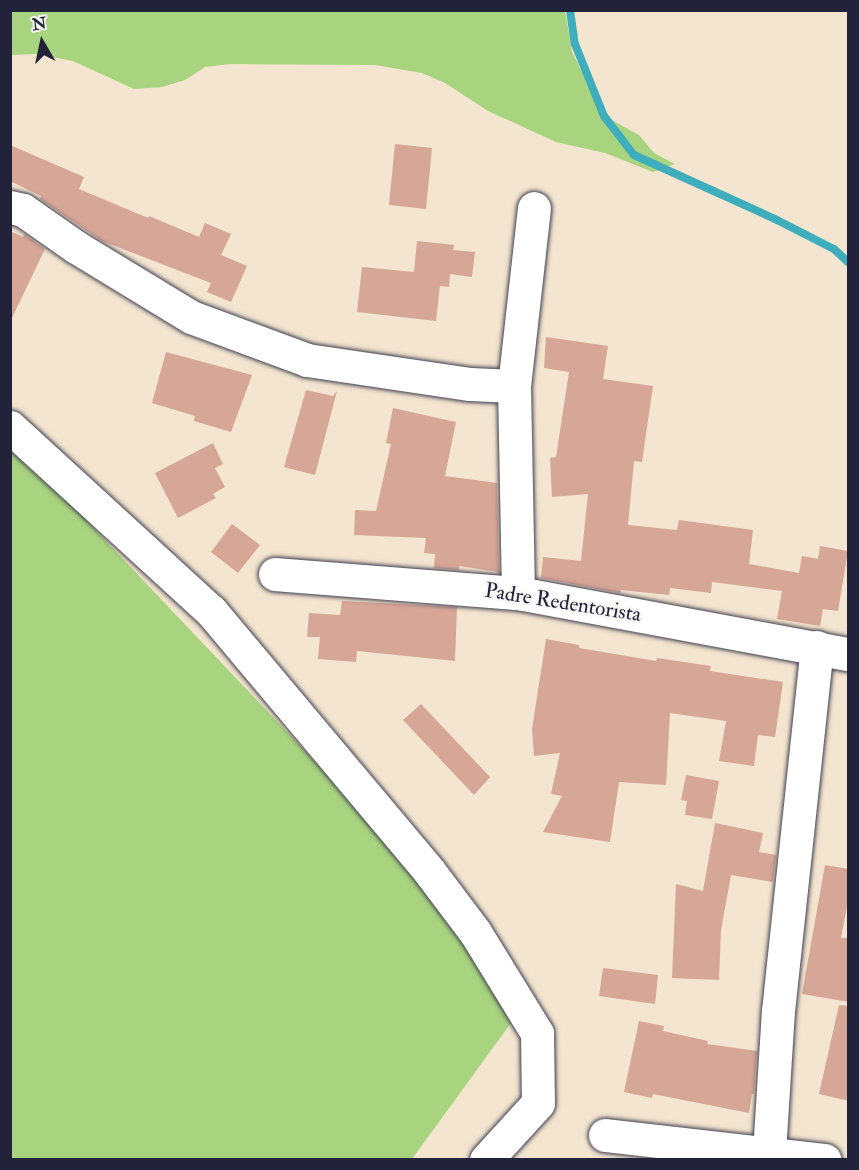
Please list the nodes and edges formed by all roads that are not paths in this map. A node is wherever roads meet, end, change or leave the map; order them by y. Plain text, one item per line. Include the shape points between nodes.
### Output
1 (10, 207) edge
2 (534, 208) dead end
3 (514, 386) junction
4 (10, 427) edge
5 (275, 574) dead end
6 (518, 593) junction
7 (817, 647) junction
8 (849, 654) edge
9 (605, 1135) dead end
10 (769, 1153) junction
11 (486, 1160) edge
12 (825, 1160) edge

1 - 3 street via 23,210 191,317 307,360 470,384
2 - 3 street
3 - 6 street
4 - 11 street via 211,610 429,871 475,932 537,1033 538,1103
5 - 6 street, Padre Redentorista
6 - 7 street, Padre Redentorista
7 - 8 street, Padre Redentorista
7 - 10 street via 778,1011
9 - 10 street
10 - 12 street

